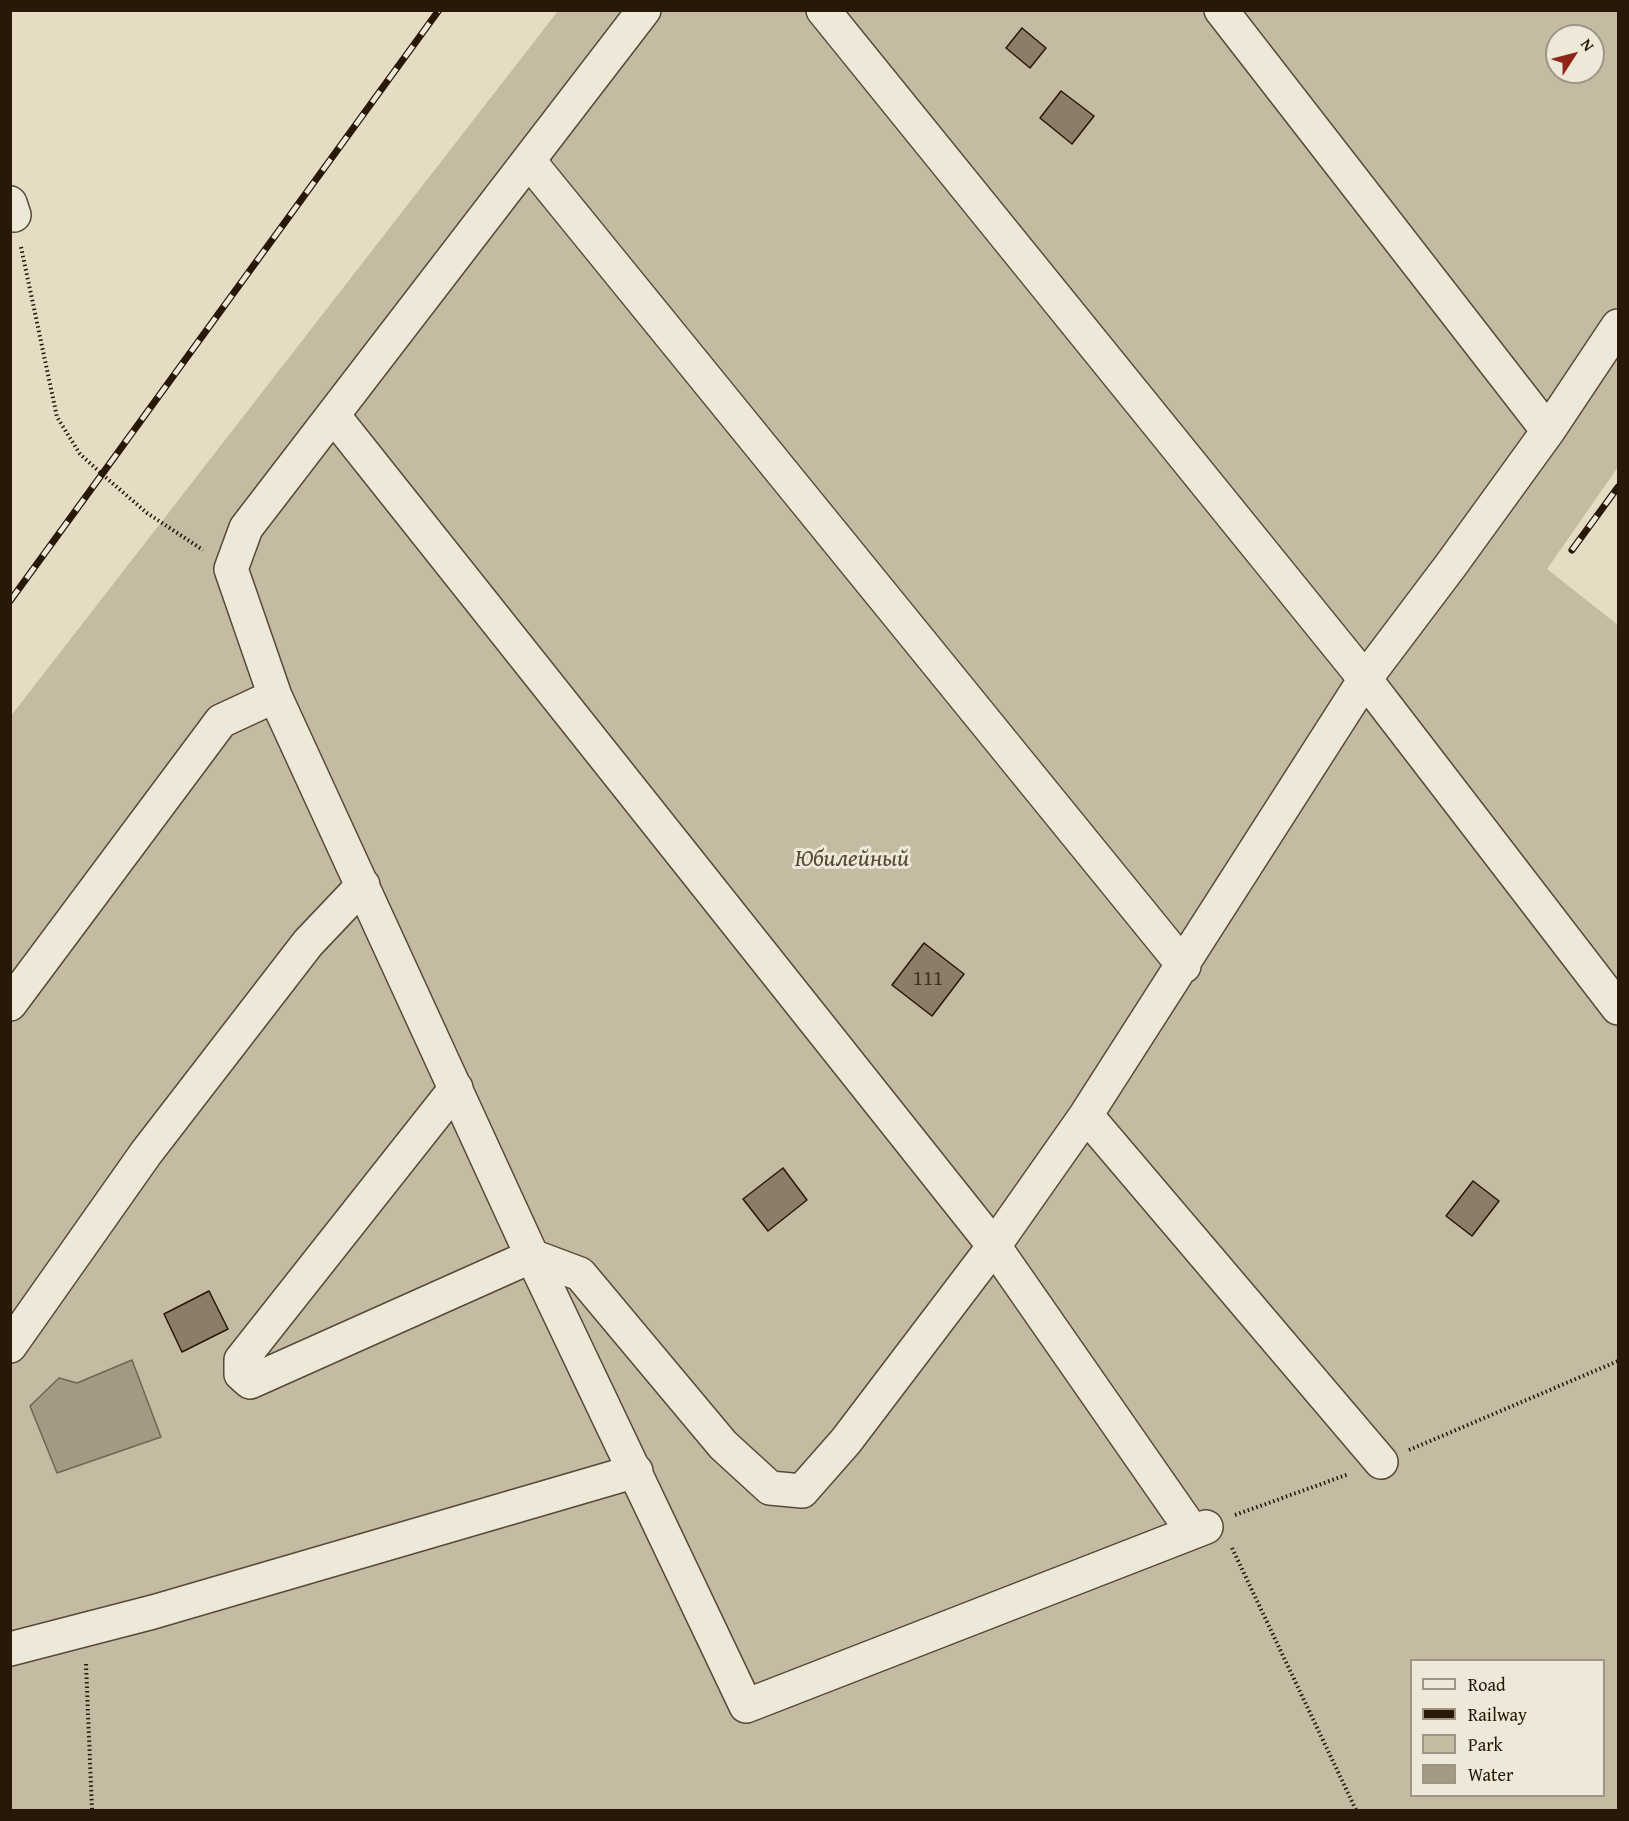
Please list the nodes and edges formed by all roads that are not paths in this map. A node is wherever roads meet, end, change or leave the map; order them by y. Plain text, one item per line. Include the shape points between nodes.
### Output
1 (644, 10) edge
2 (823, 10) edge
3 (1221, 10) edge
4 (529, 161) junction
5 (1618, 326) edge
6 (333, 415) junction
7 (1548, 431) junction
8 (1365, 679) junction
9 (275, 696) junction
10 (363, 885) junction
11 (1184, 966) junction
12 (10, 1004) edge
13 (1618, 1008) edge
14 (456, 1088) junction
15 (1086, 1115) junction
16 (994, 1246) junction
17 (532, 1256) junction
18 (10, 1346) edge
19 (1381, 1462) dead end
20 (636, 1471) junction
21 (10, 1649) edge

1 - 4 street
2 - 8 street
3 - 7 street
4 - 6 street
4 - 11 street
5 - 7 street
6 - 9 street via 246,528 231,569
6 - 16 street
7 - 8 street
8 - 11 street
8 - 13 street
9 - 10 street
9 - 12 street via 221,721
10 - 14 street
10 - 18 street via 308,942 146,1153
11 - 15 street
14 - 17 street
14 - 17 street via 241,1360 241,1374 250,1382
15 - 16 street
15 - 19 street
16 - 17 street via 846,1441 802,1491 770,1488 723,1445 580,1274
16 - 20 street via 1209,1534 746,1706
17 - 20 street
20 - 21 street via 164,1609

